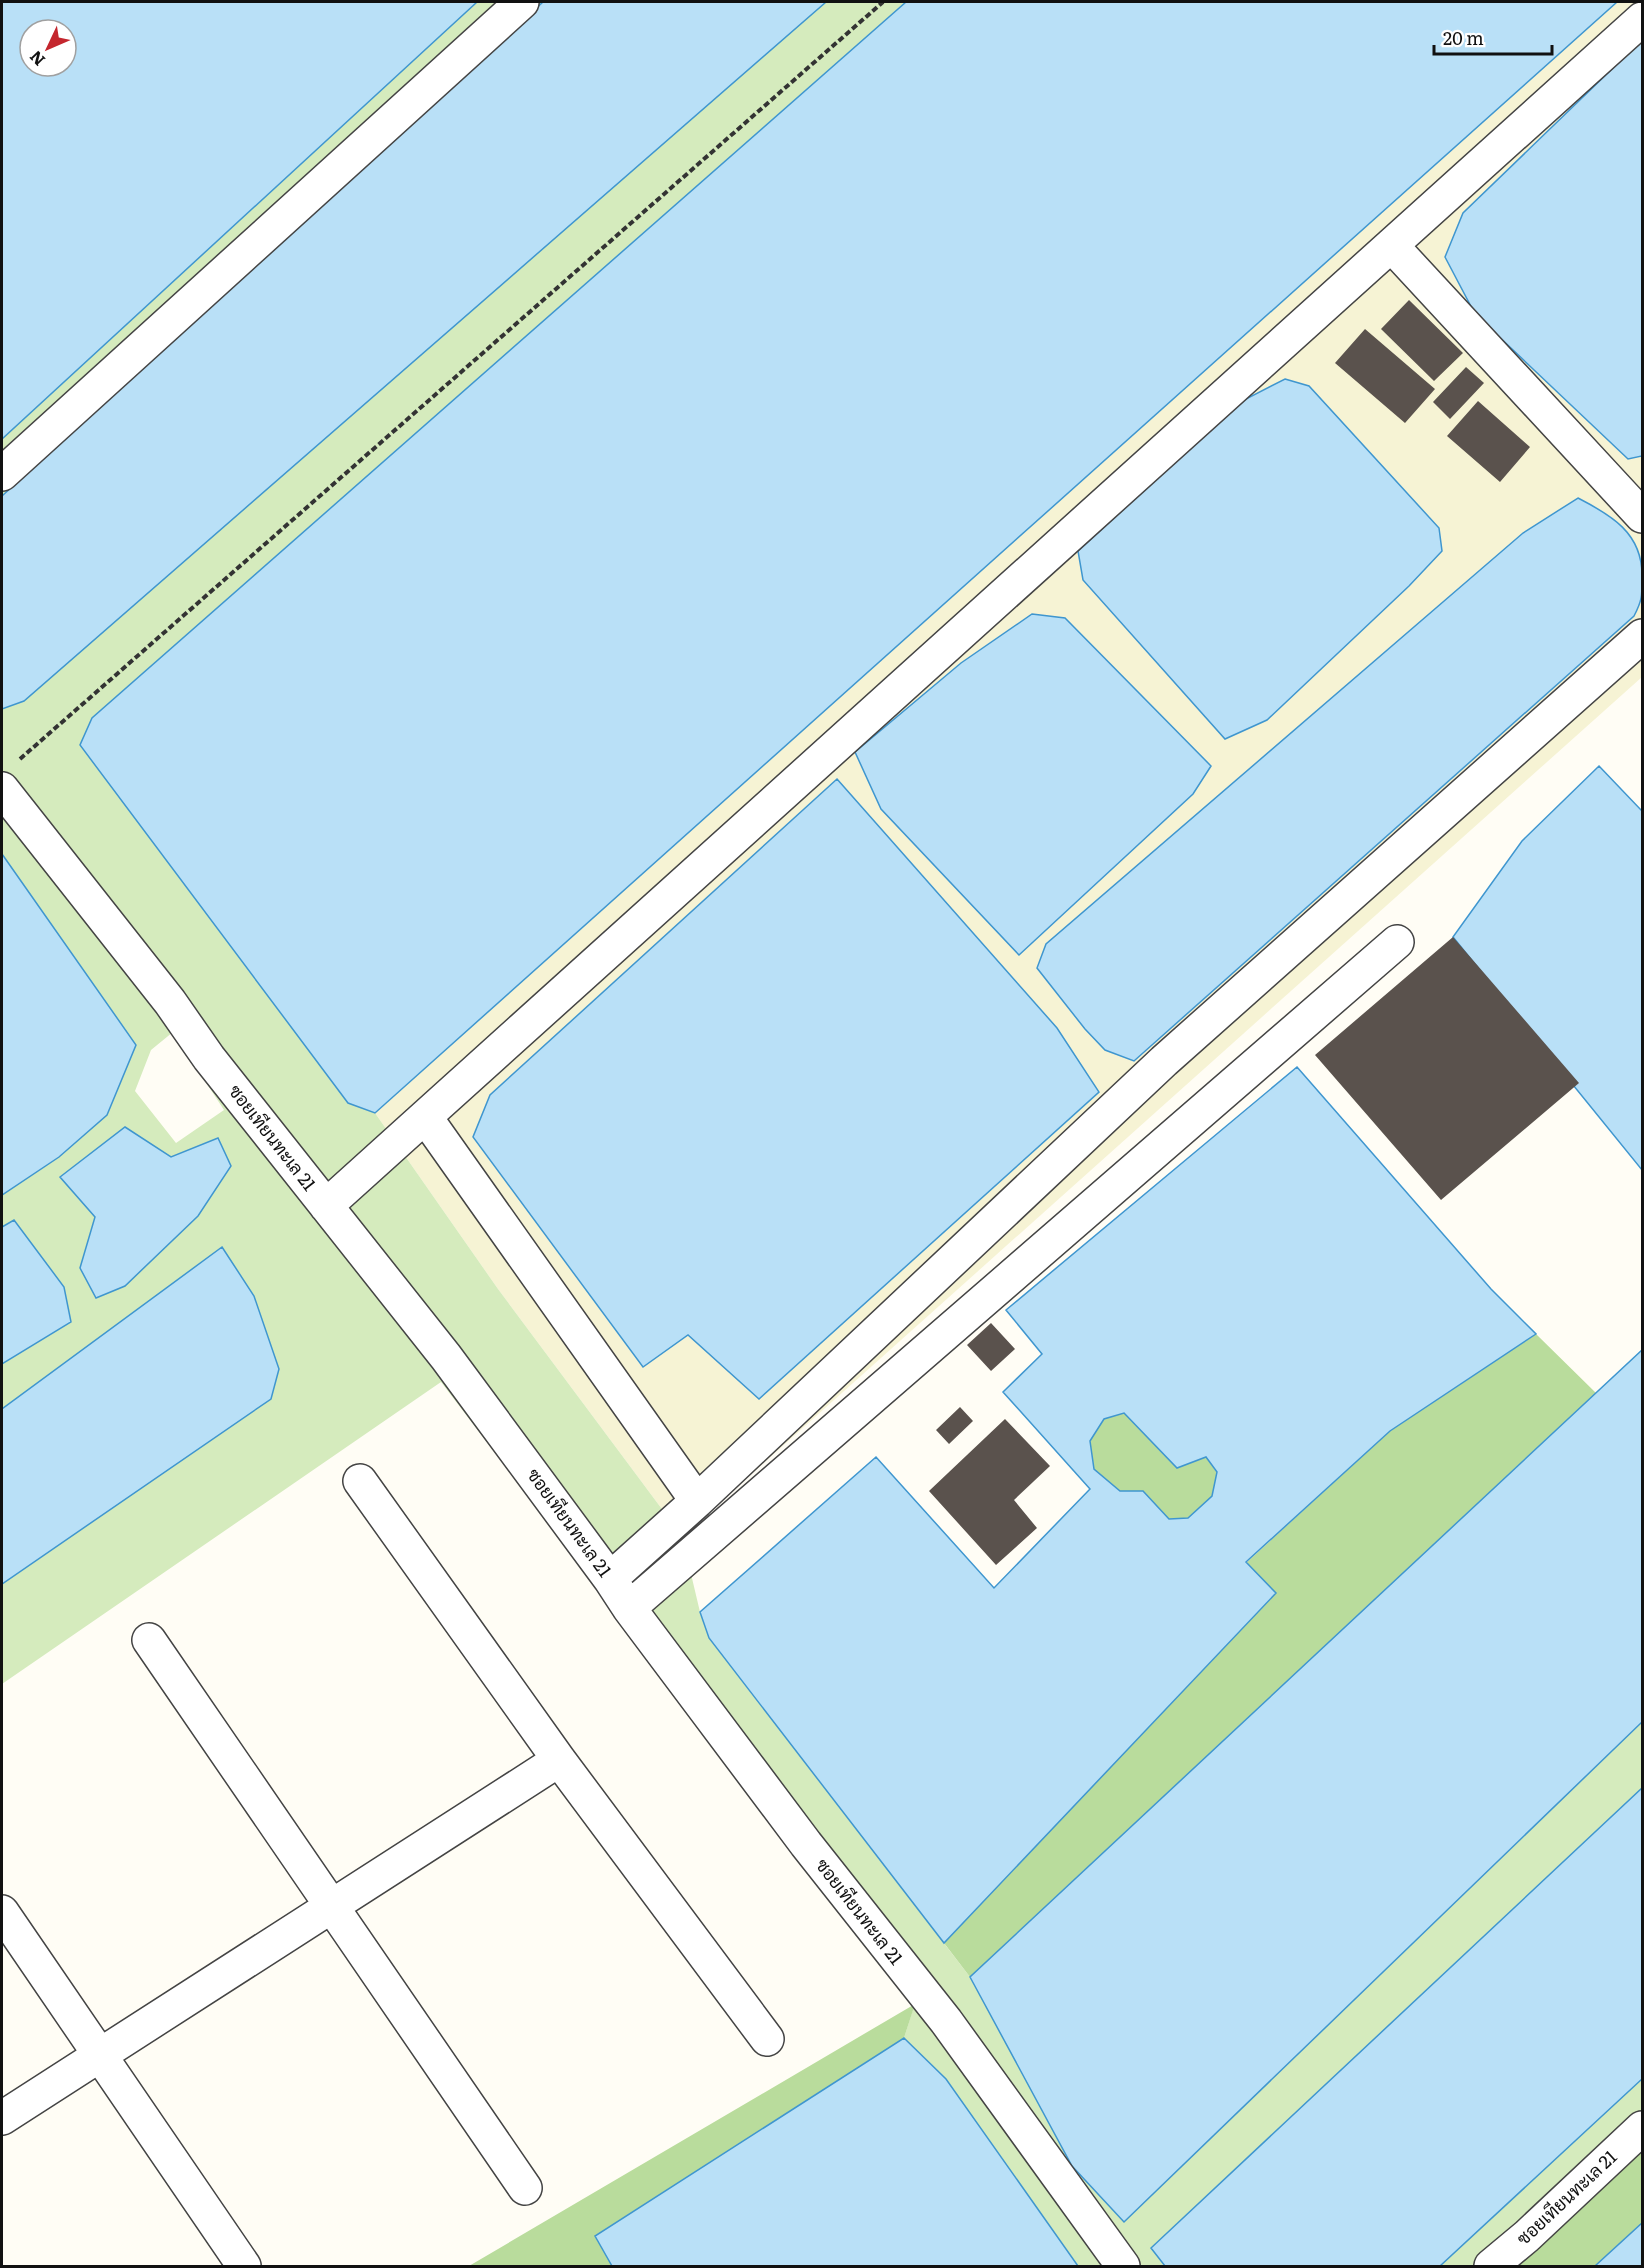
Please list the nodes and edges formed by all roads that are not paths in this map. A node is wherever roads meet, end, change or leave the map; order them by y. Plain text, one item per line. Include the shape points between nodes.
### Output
1 (522, 2) edge
2 (1642, 19) edge
3 (1392, 246) junction
4 (2, 474) edge
5 (1642, 516) edge
6 (1642, 636) edge
7 (2, 789) edge
8 (1397, 942) dead end
9 (426, 1118) junction
10 (327, 1206) junction
11 (360, 1481) dead end
12 (697, 1501) junction
13 (610, 1579) junction
14 (629, 1608) junction
15 (148, 1640) dead end
16 (559, 1760) junction
17 (332, 1906) junction
18 (2, 1912) edge
19 (767, 2040) dead end
20 (99, 2055) junction
21 (2, 2118) edge
22 (1642, 2128) edge
23 (525, 2188) dead end
24 (244, 2266) edge
25 (1123, 2266) edge
26 (1491, 2266) edge

1 - 4 street
2 - 3 street
3 - 5 street
3 - 9 street
6 - 12 street via 1164,1061
7 - 10 street, ซอยเทียนทะเล 21
8 - 14 street
9 - 10 street
9 - 12 street
10 - 13 street, ซอยเทียนทะเล 21 via 446,1357
11 - 16 street
12 - 13 street
13 - 14 street, ซอยเทียนทะเล 21
14 - 25 street, ซอยเทียนทะเล 21 via 806,1844 946,2021
15 - 17 street
16 - 17 street
16 - 19 street
17 - 20 street
17 - 23 street
18 - 20 street
20 - 21 street
20 - 24 street
22 - 26 street, ซอยเทียนทะเล 21

